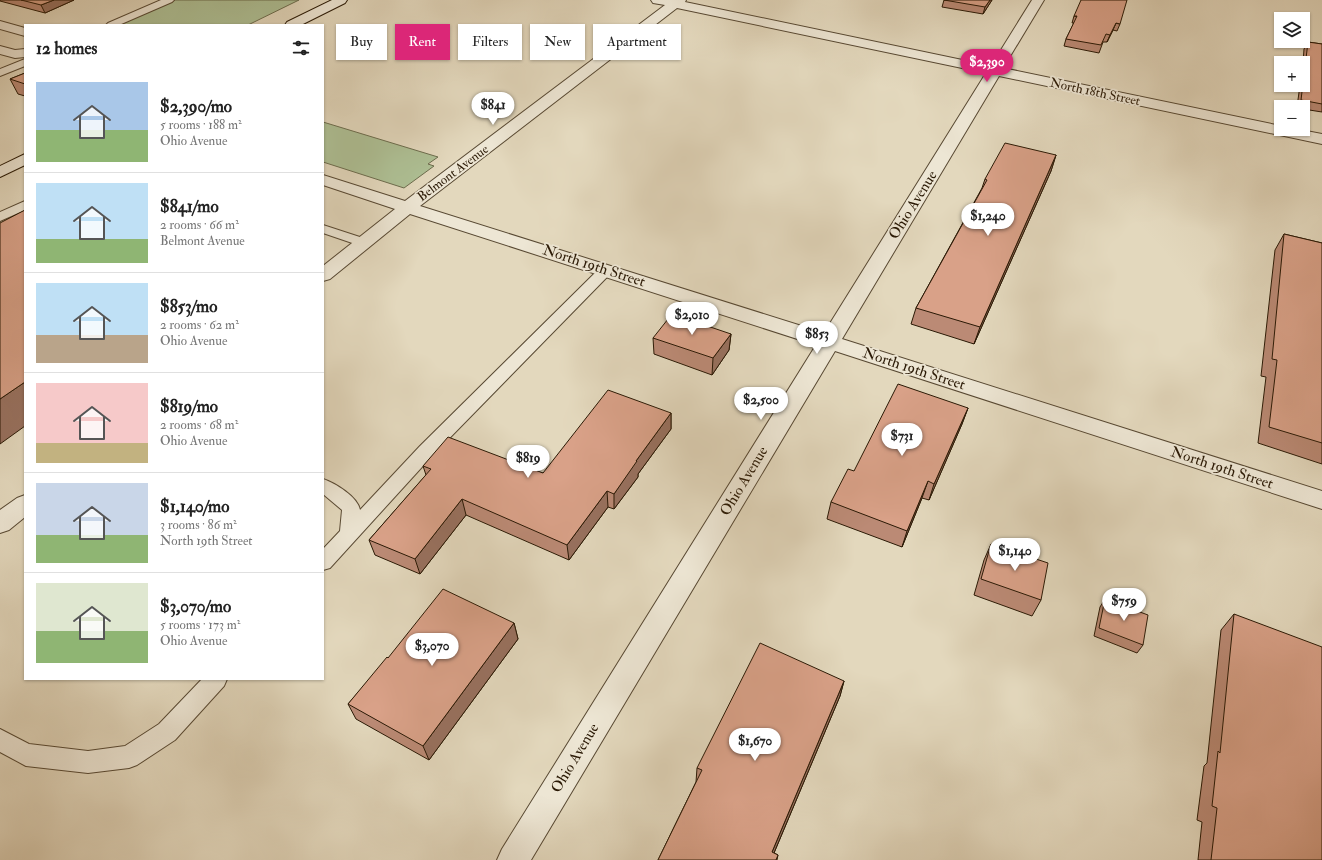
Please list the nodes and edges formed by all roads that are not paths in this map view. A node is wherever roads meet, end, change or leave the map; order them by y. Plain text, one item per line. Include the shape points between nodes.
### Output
1 (169, 0) edge
2 (341, 0) edge
3 (657, 0) edge
4 (1038, 0) edge
5 (678, 2) edge
6 (113, 24) edge
7 (293, 24) edge
8 (0, 25) edge
9 (24, 32) edge
10 (0, 50) edge
11 (24, 53) edge
12 (24, 62) edge
13 (995, 71) junction
14 (0, 73) edge
15 (1322, 139) edge
16 (24, 160) edge
17 (0, 172) edge
18 (324, 180) edge
19 (24, 205) edge
20 (408, 207) junction
21 (0, 217) edge
22 (324, 229) edge
23 (364, 242) junction
24 (606, 270) junction
25 (324, 272) edge
26 (828, 342) junction
27 (324, 486) edge
28 (1322, 500) edge
29 (24, 505) edge
30 (0, 523) edge
31 (349, 534) junction
32 (324, 561) edge
33 (215, 680) edge
34 (0, 740) edge
35 (513, 860) edge

1 - 6 lane
2 - 7 street
3 - 5 street, North 18th Street
4 - 13 street, Ohio Avenue
5 - 13 street, North 18th Street
5 - 20 street, Belmont Avenue
8 - 9 street
10 - 11 street via 15,54
12 - 14 lane
13 - 15 street, North 18th Street
13 - 26 street, Ohio Avenue
16 - 17 street
18 - 20 street, North 19th Street
19 - 21 lane
20 - 23 street, Belmont Avenue
20 - 24 street, North 19th Street
22 - 23 lane
23 - 25 street, Belmont Avenue
24 - 26 street, North 19th Street
24 - 31 lane via 426,451
26 - 28 street, North 19th Street
26 - 35 street, Ohio Avenue
27 - 31 lane via 333,491 351,508
29 - 30 street
31 - 32 lane
33 - 34 lane via 167,732 129,757 88,762 26,755

